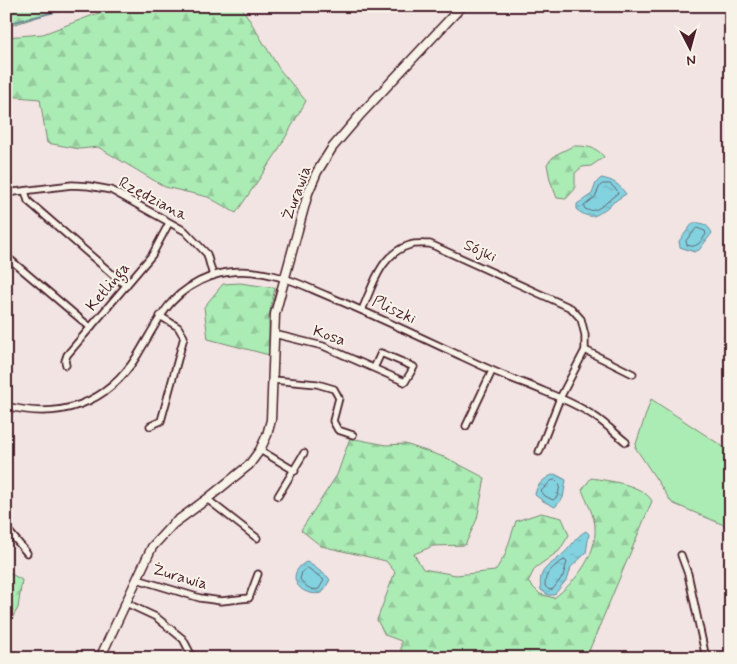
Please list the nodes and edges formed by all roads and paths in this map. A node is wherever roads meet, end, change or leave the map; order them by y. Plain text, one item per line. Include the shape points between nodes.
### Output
1 (462, 6) edge
2 (24, 191) junction
3 (6, 193) edge
4 (169, 223) junction
5 (6, 256) edge
6 (213, 276) junction
7 (284, 278) junction
8 (126, 286) junction
9 (362, 310) junction
10 (160, 316) junction
11 (91, 328) junction
12 (274, 334) junction
13 (585, 350) junction
14 (66, 365) dead end
15 (374, 368) junction
16 (492, 371) junction
17 (633, 374) dead end
18 (273, 380) junction
19 (560, 398) junction
20 (7, 406) edge
21 (6, 422) edge
22 (150, 426) dead end
23 (466, 426) dead end
24 (353, 435) dead end
25 (626, 442) dead end
26 (260, 450) junction
27 (539, 452) dead end
28 (304, 453) dead end
29 (295, 471) junction
30 (278, 496) dead end
31 (207, 500) junction
32 (6, 528) edge
33 (257, 538) dead end
34 (27, 553) dead end
35 (681, 555) dead end
36 (258, 574) dead end
37 (137, 579) junction
38 (126, 603) junction
39 (100, 658) edge
40 (193, 658) edge
41 (706, 658) edge

1 - 7 street, Żurawia via 332,148 308,193
2 - 3 street, Rzędziana
2 - 4 street, Rzędziana via 72,185 112,190
2 - 8 street via 28,200
4 - 6 street, Rzędziana via 185,231 208,254
4 - 8 street, Ketlinga via 152,255
5 - 11 street
6 - 7 street, Pliszki via 256,272
6 - 10 street, Pliszki via 183,292
7 - 9 street, Pliszki
7 - 12 street, Żurawia via 275,314
8 - 11 street, Ketlinga
9 - 13 street, Sójki via 378,270 394,252 411,244 430,244 571,308 581,319
9 - 16 street, Pliszki
10 - 20 street, Pliszki via 124,374 92,400 53,412
10 - 22 street via 178,327 184,337 161,421
11 - 14 street, Ketlinga via 67,355
12 - 15 street, Kosa via 323,346
12 - 18 street, Żurawia
13 - 17 street
13 - 19 street
15 - 15 street, Kosa via 381,353 414,367 405,382
16 - 19 street, Pliszki
16 - 23 street
18 - 24 street via 334,389 339,398 333,421 338,430
18 - 26 street, Żurawia via 271,420
19 - 25 street, Pliszki via 596,417
19 - 27 street
20 - 21 street
26 - 29 street
26 - 31 street, Żurawia via 249,465
28 - 29 street
29 - 30 street
31 - 33 street
31 - 37 street, Żurawia via 162,534
32 - 34 street
35 - 41 street
36 - 37 street, Żurawia via 249,598 221,601
37 - 38 street, Żurawia
38 - 39 street, Żurawia
38 - 40 street via 156,618 183,638

